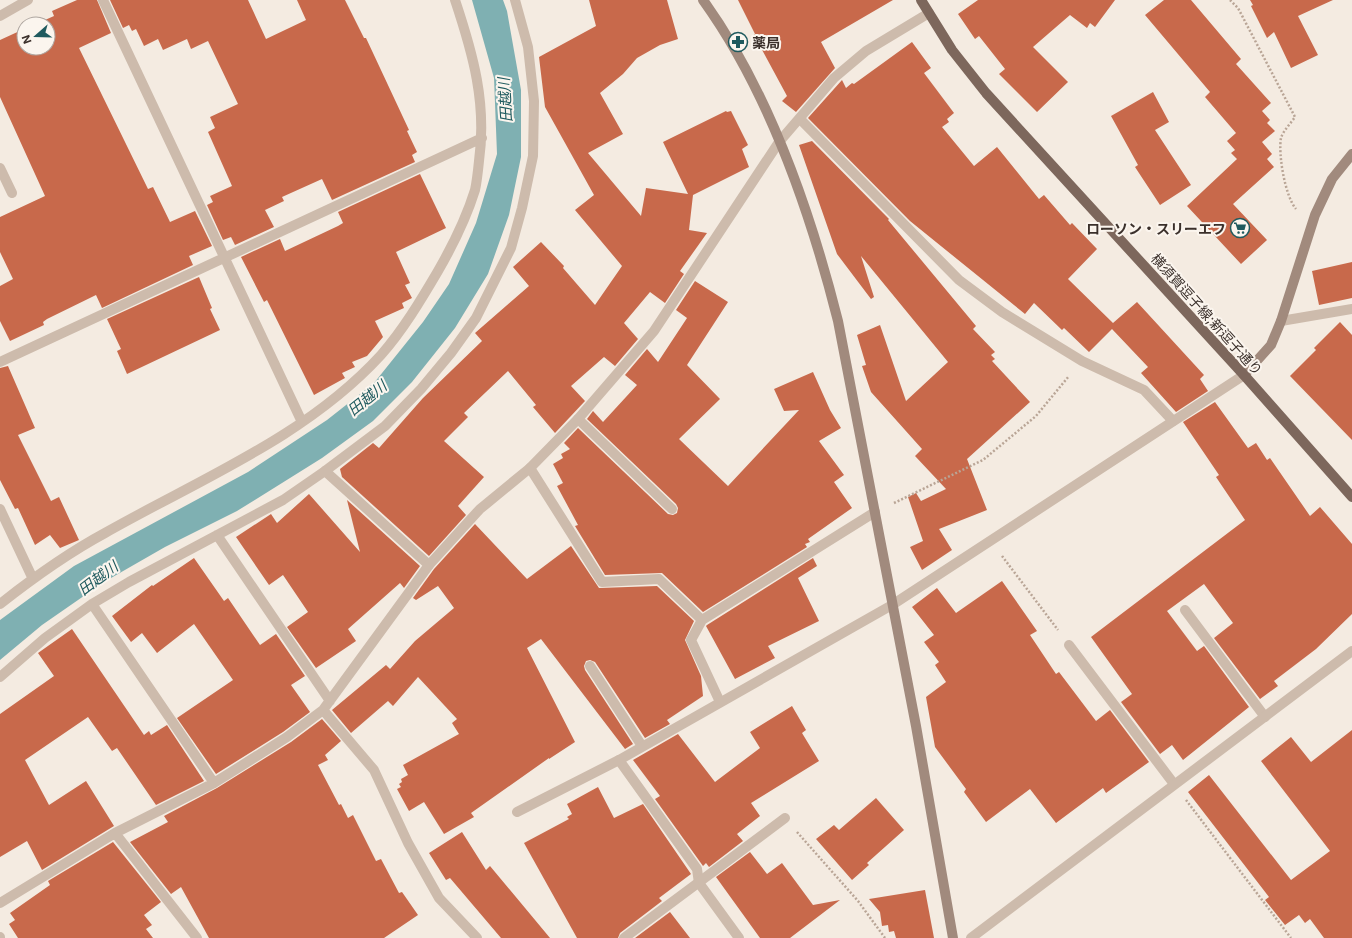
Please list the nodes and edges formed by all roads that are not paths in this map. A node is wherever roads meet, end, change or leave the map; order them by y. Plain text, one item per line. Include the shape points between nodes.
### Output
1 (28, 0) edge
2 (103, 0) edge
3 (455, 0) edge
4 (515, 0) edge
5 (703, 0) edge
6 (922, 0) edge
7 (929, 13) junction
8 (0, 16) edge
9 (800, 119) junction
10 (482, 138) junction
11 (779, 142) junction
12 (1352, 154) edge
13 (0, 168) edge
14 (12, 193) dead end
15 (224, 258) junction
16 (1352, 309) edge
17 (1281, 321) junction
18 (0, 362) edge
19 (1244, 376) junction
20 (578, 420) junction
21 (1173, 421) junction
22 (302, 422) junction
23 (530, 468) junction
24 (325, 471) junction
25 (1352, 497) edge
26 (0, 509) edge
27 (672, 509) dead end
28 (874, 512) junction
29 (4, 527) edge
30 (218, 535) junction
31 (429, 565) junction
32 (33, 579) junction
33 (0, 604) edge
34 (92, 604) junction
35 (892, 605) junction
36 (1185, 610) dead end
37 (702, 620) junction
38 (1069, 645) road end
39 (1352, 651) edge
40 (590, 666) dead end
41 (0, 677) edge
42 (330, 701) junction
43 (720, 702) junction
44 (323, 710) junction
45 (1265, 717) junction
46 (642, 746) junction
47 (619, 760) junction
48 (214, 783) junction
49 (1174, 784) junction
50 (517, 812) dead end
51 (785, 818) road end
52 (115, 833) junction
53 (699, 883) junction
54 (0, 903) edge
55 (196, 938) edge
56 (477, 938) edge
57 (624, 938) edge
58 (739, 938) edge
59 (953, 938) edge
60 (971, 938) edge

1 - 8 street
2 - 15 street
3 - 10 street via 471,47 480,96
4 - 24 street via 528,47 534,101 533,156 511,248 476,318 421,389 385,426
5 - 11 street via 738,56
6 - 7 main road, 横須賀逗子線;新逗子通り
7 - 9 street via 866,51 844,69
7 - 19 main road, 横須賀逗子線;新逗子通り via 952,50 986,93
9 - 11 street
9 - 21 street via 958,280 1002,312 1082,361 1144,390
10 - 15 street
10 - 22 street via 475,188 458,237 421,301 381,354
11 - 20 street via 654,331
11 - 28 street via 827,278 838,321
12 - 17 street via 1332,179 1311,228
13 - 14 street
15 - 18 street
15 - 22 street
16 - 17 street
17 - 19 street via 1271,345
19 - 21 street
19 - 25 main road, 横須賀逗子線;新逗子通り
20 - 23 street
20 - 27 street
21 - 35 street
22 - 32 street via 246,459 104,533
23 - 31 street via 480,509
23 - 37 street via 602,582 659,579
24 - 30 street via 282,500
24 - 31 street
26 - 29 street
28 - 35 street
28 - 37 street
29 - 32 street
30 - 34 street
30 - 42 street
31 - 42 street
32 - 33 street
34 - 41 street via 44,638
34 - 48 street
35 - 43 street
35 - 59 street
36 - 45 street
37 - 43 street via 691,640
38 - 49 street
39 - 45 street
40 - 46 street
42 - 44 street
43 - 46 street
44 - 48 street via 287,737
44 - 56 street via 374,770 408,843 439,898
45 - 49 street
46 - 47 street
47 - 50 street
47 - 53 street via 697,869
48 - 52 street
49 - 60 street
51 - 53 street
52 - 54 street
52 - 55 street
53 - 57 street
53 - 58 street

